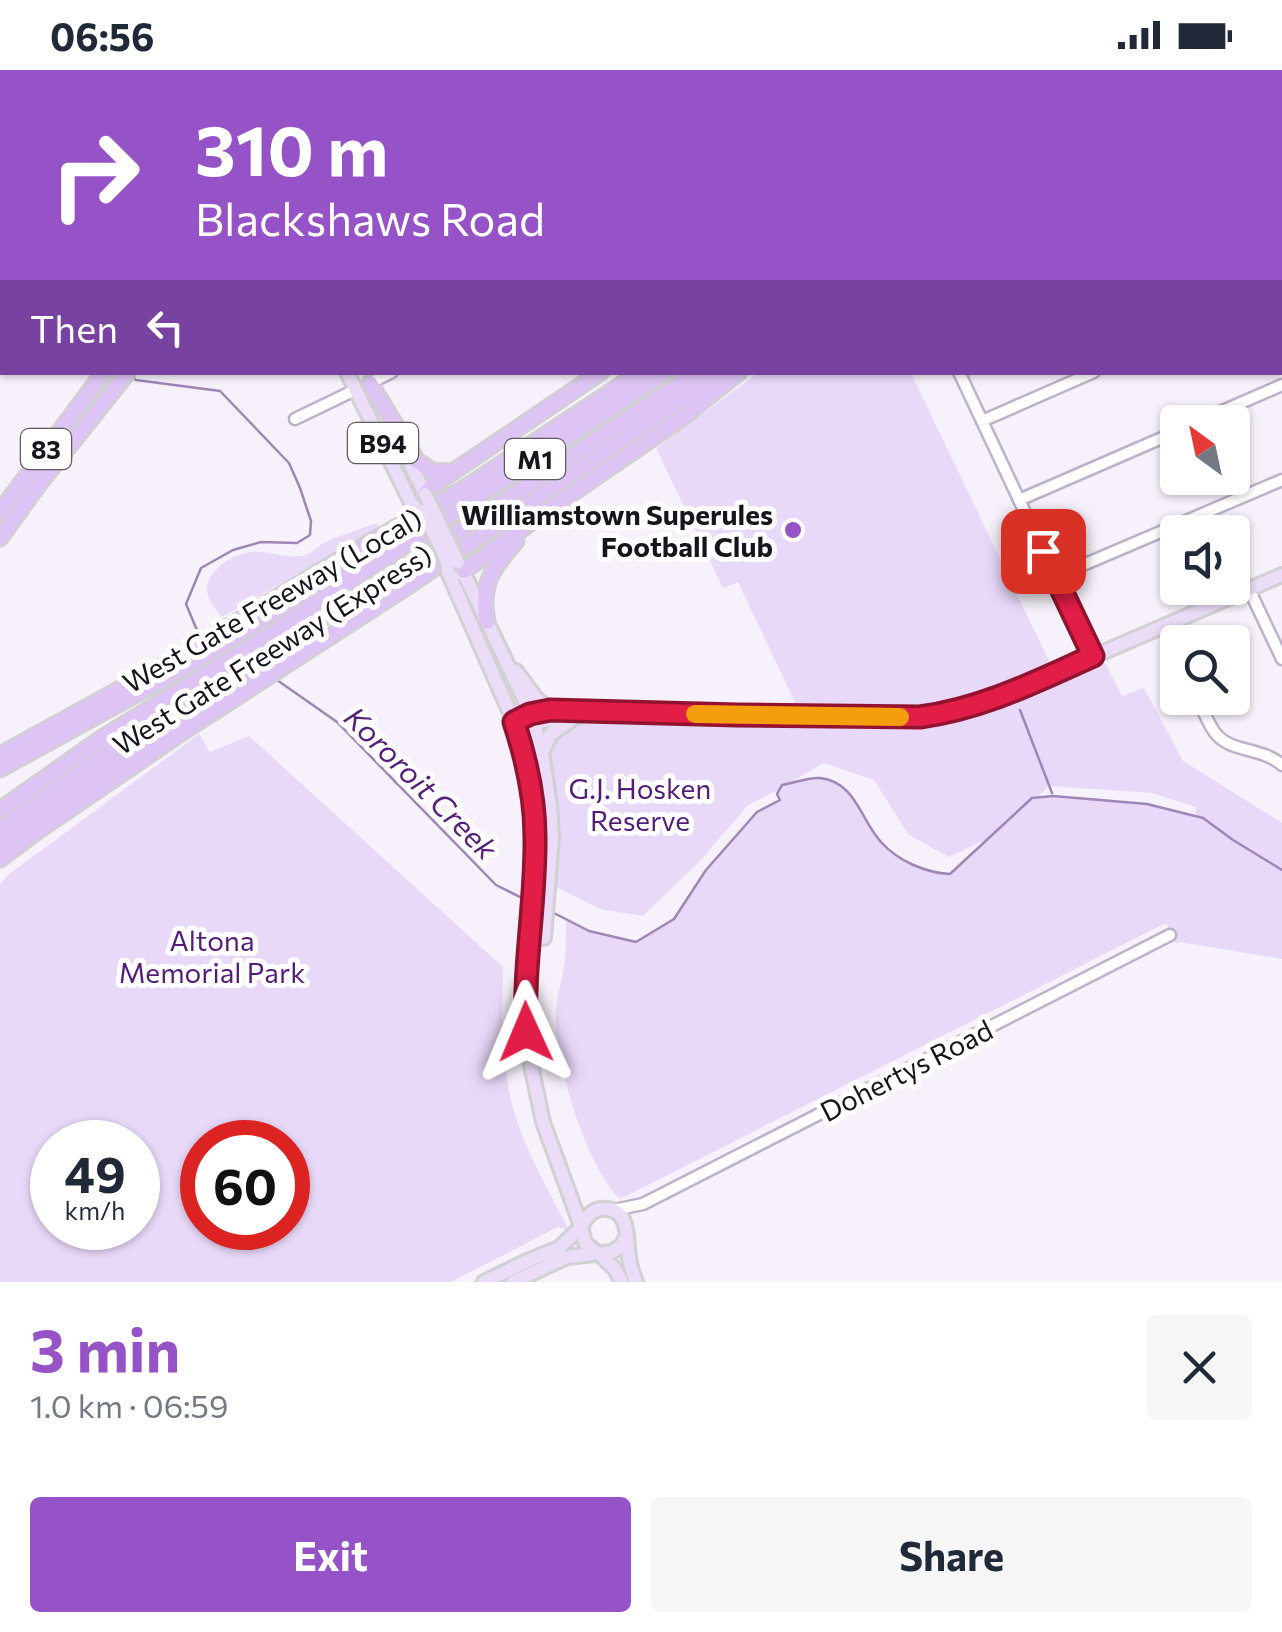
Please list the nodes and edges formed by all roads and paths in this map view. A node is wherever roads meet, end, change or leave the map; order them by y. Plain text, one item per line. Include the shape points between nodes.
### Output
1 (102, 375) edge
2 (126, 375) edge
3 (348, 375) edge
4 (598, 375) edge
5 (636, 375) edge
6 (660, 375) edge
7 (693, 375) edge
8 (717, 375) edge
9 (735, 375) edge
10 (959, 375) edge
11 (1087, 375) edge
12 (368, 378) edge
13 (1282, 385) edge
14 (355, 390) junction
15 (1236, 405) edge
16 (295, 419) dead end
17 (982, 421) junction
18 (1160, 439) edge
19 (454, 472) junction
20 (1282, 480) edge
21 (426, 494) junction
22 (1019, 500) junction
23 (0, 512) edge
24 (545, 512) junction
25 (420, 513) junction
26 (0, 538) edge
27 (457, 568) junction
28 (1282, 575) edge
29 (1055, 576) junction
30 (1250, 589) edge
31 (1250, 591) edge
32 (1212, 605) edge
33 (488, 622) junction
34 (1166, 625) edge
35 (1160, 628) edge
36 (288, 652) junction
37 (1093, 656) junction
38 (1282, 659) edge
39 (184, 661) junction
40 (506, 661) junction
41 (231, 689) junction
42 (550, 710) junction
43 (605, 712) junction
44 (1205, 715) edge
45 (576, 717) junction
46 (532, 718) junction
47 (514, 722) junction
48 (184, 731) junction
49 (102, 738) junction
50 (542, 752) junction
51 (0, 754) edge
52 (1282, 764) edge
53 (0, 769) edge
54 (0, 798) edge
55 (0, 810) edge
56 (0, 829) edge
57 (0, 842) edge
58 (0, 859) edge
59 (1170, 935) dead end
60 (544, 938) dead end
61 (643, 1204) junction
62 (612, 1210) junction
63 (581, 1227) junction
64 (627, 1231) junction
65 (598, 1253) junction
66 (484, 1282) edge
67 (513, 1282) edge
68 (622, 1282) edge
69 (636, 1282) edge

1 - 23 highway, 83
2 - 26 highway, 83
3 - 14 main road, B94
4 - 19 highway
5 - 39 highway, West Gate Freeway (Local) / M1 via 391,540
6 - 49 highway, West Gate Freeway (Express) / M1
7 - 36 highway, West Gate Freeway (Express) / M1
8 - 36 highway, West Gate Freeway (Local) / M1 via 412,584
9 - 24 highway
10 - 17 street
11 - 17 street
12 - 14 main road
12 - 19 highway via 417,460
12 - 21 main road, B94
13 - 15 street
14 - 16 street
14 - 25 main road, B94
17 - 22 street
18 - 22 street
19 - 21 highway
20 - 29 street
21 - 25 main road
21 - 27 main road, B94, bridge
22 - 29 street
24 - 27 highway
24 - 33 highway via 488,578
25 - 27 main road, B94, bridge via 441,564
27 - 33 main road, B94
27 - 47 main road, B94
28 - 30 main road
29 - 37 street
31 - 38 street
32 - 34 main road
33 - 40 main road, B94
35 - 37 main road
36 - 41 highway, West Gate Freeway (Express) / M1
36 - 41 highway, West Gate Freeway (Local) / M1
37 - 43 main road via 988,702 920,717
39 - 51 highway, West Gate Freeway (Local)
39 - 53 highway
40 - 42 main road
40 - 46 main road, B94
41 - 48 highway, West Gate Freeway (Local) / M1
41 - 56 highway, West Gate Freeway (Express) / M1 via 115,747
41 - 57 highway
42 - 43 main road
42 - 46 main road
43 - 45 main road
44 - 52 street via 1220,738
45 - 46 main road
45 - 50 main road via 551,734
46 - 47 main road
46 - 50 main road, B94
47 - 63 main road, B94 via 533,808 529,1056 543,1122
48 - 57 highway
48 - 58 highway, M1
49 - 54 highway
49 - 55 highway, West Gate Freeway (Express) / M1
50 - 60 main road, B94 via 550,804
59 - 61 street, Dohertys Road
61 - 62 street, Dohertys Road
61 - 64 street
62 - 63 main road via 594,1212
62 - 64 main road
63 - 65 main road via 585,1243
63 - 66 main road via 560,1248
64 - 65 main road via 617,1250
64 - 69 main road
65 - 67 main road via 560,1260
65 - 68 main road

